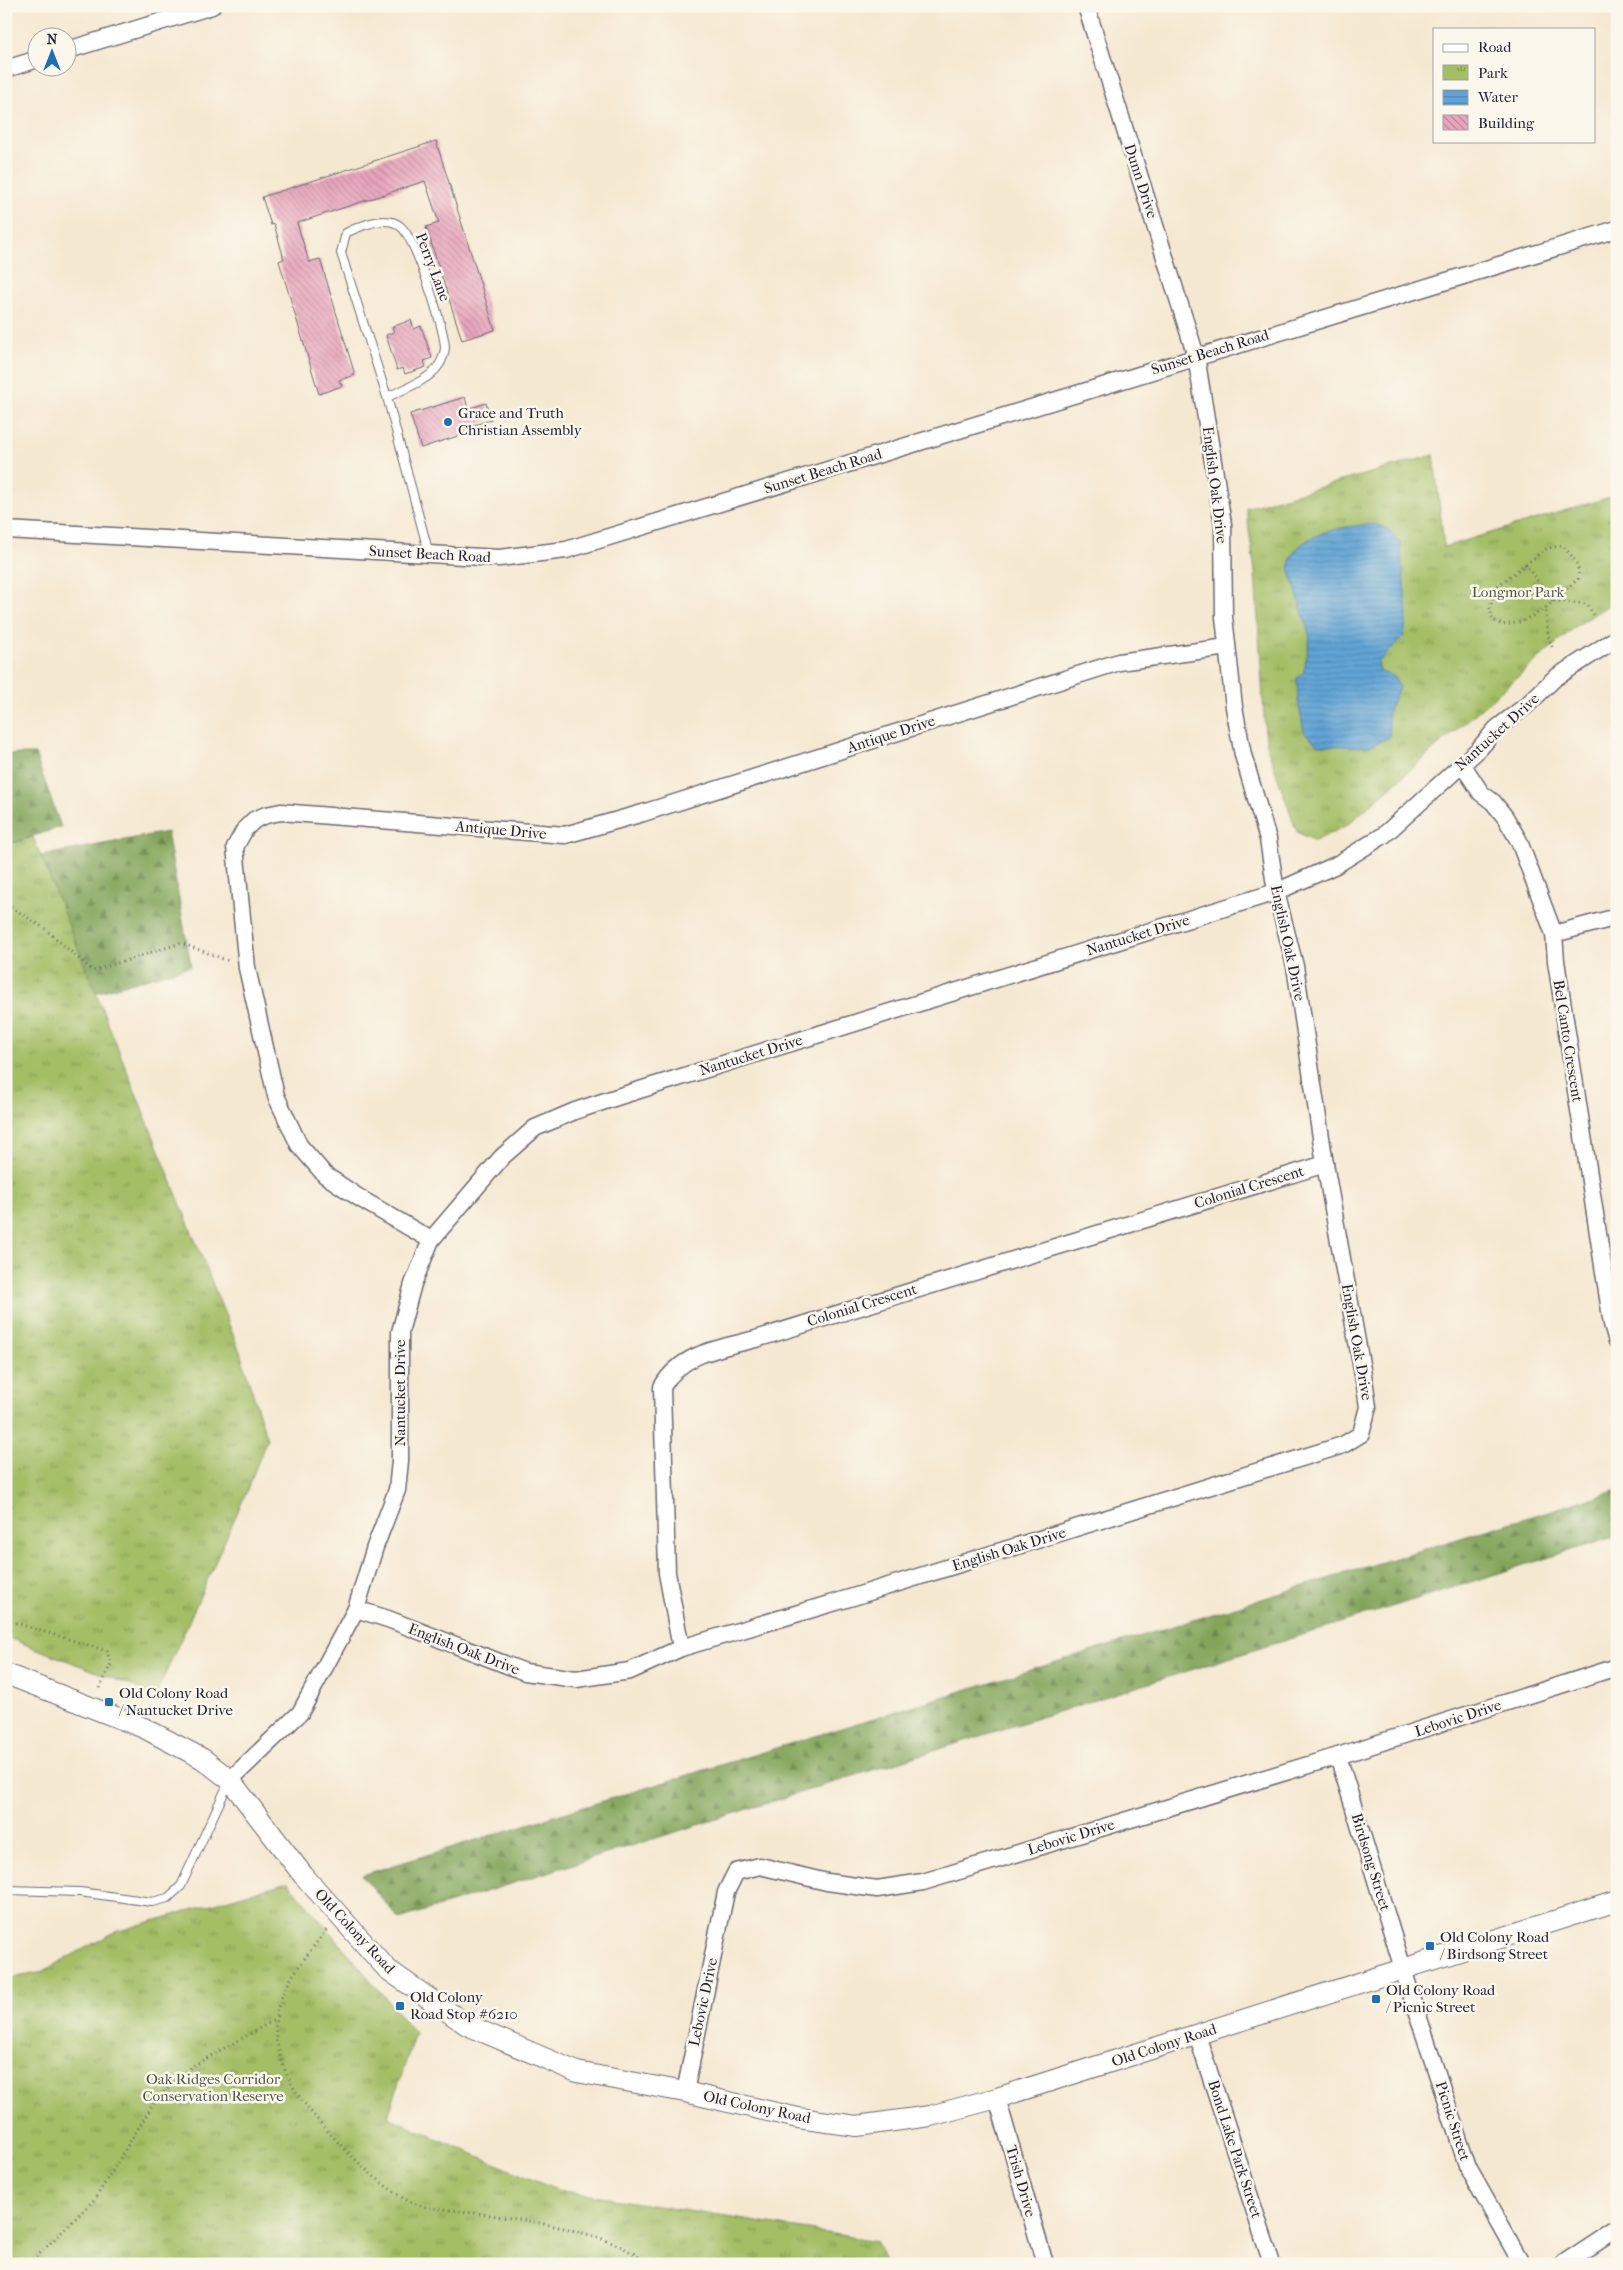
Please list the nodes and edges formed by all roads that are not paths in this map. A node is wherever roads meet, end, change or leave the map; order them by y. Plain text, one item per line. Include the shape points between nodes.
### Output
1 (212, 6) edge
2 (1086, 6) edge
3 (78, 47) edge
4 (28, 62) edge
5 (6, 69) edge
6 (1617, 229) edge
7 (1196, 356) junction
8 (387, 397) junction
9 (6, 530) edge
10 (430, 554) junction
11 (1617, 638) edge
12 (1227, 647) junction
13 (1462, 764) junction
14 (1276, 892) junction
15 (1617, 917) edge
16 (1554, 934) junction
17 (1325, 1164) junction
18 (431, 1240) junction
19 (1617, 1341) edge
20 (356, 1609) junction
21 (681, 1648) junction
22 (1617, 1667) edge
23 (6, 1674) edge
24 (1338, 1756) junction
25 (230, 1780) junction
26 (6, 1890) edge
27 (1617, 1901) edge
28 (1403, 1969) junction
29 (1197, 2035) junction
30 (685, 2092) junction
31 (997, 2098) junction
32 (1617, 2229) edge
33 (1045, 2264) edge
34 (1272, 2264) edge
35 (1522, 2264) edge
36 (1564, 2264) edge

1 - 3 street
2 - 7 street, Dunn Drive
4 - 5 street
6 - 7 street, Sunset Beach Road
7 - 10 street, Sunset Beach Road via 566,550 499,558
7 - 12 street, English Oak Drive via 1223,524
8 - 8 lane, Perry Lane via 421,381 439,366 445,348 434,303 412,240 400,225 385,221 364,224 346,233 341,252
8 - 10 lane, Perry Lane
9 - 10 street, Sunset Beach Road
11 - 13 street, Nantucket Drive via 1555,678 1497,728
12 - 14 street, English Oak Drive via 1242,755 1268,839
12 - 18 street, Antique Drive via 1119,662 644,813 565,835 281,812 254,820 236,847 247,968 276,1096 299,1144 325,1175
13 - 14 street, Nantucket Drive via 1384,836 1336,865
13 - 16 street, Bel Canto Crescent via 1519,841
14 - 17 street, English Oak Drive via 1295,966
14 - 18 street, Nantucket Drive via 574,1111 535,1128 502,1157
15 - 16 street
16 - 19 street, Bel Canto Crescent
17 - 21 street, Colonial Crescent via 714,1350 690,1358 678,1367 662,1387 668,1573
17 - 21 street, English Oak Drive via 1368,1407 1361,1434 1334,1448 853,1598
18 - 20 street, Nantucket Drive via 413,1284 400,1332 397,1490
20 - 21 street, English Oak Drive via 525,1672 576,1679 630,1671
20 - 25 street, Nantucket Drive via 300,1713
22 - 24 street, Lebovic Drive
23 - 25 street, Old Colony Road via 171,1740
24 - 28 street, Birdsong Street
24 - 30 street, Lebovic Drive via 923,1882 877,1889 827,1882 760,1866 736,1872 726,1892
25 - 26 lane via 182,1886 168,1898 149,1902 90,1893
25 - 30 street, Old Colony Road via 303,1875 388,1969 467,2025 577,2072
27 - 28 street, Old Colony Road
28 - 29 street, Old Colony Road
28 - 35 street, Picnic Street via 1468,2168
29 - 31 street, Old Colony Road
29 - 34 street, Bond Lake Park Street
30 - 31 street, Old Colony Road via 798,2118 857,2126 930,2116
31 - 33 street, Trish Drive
32 - 36 street

